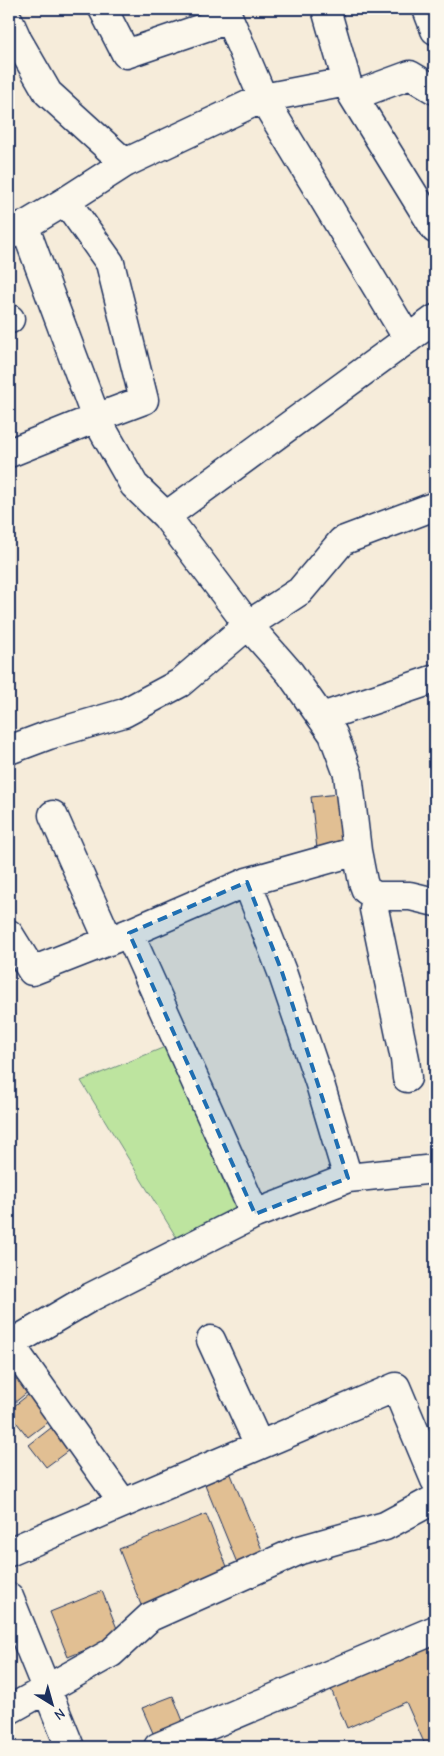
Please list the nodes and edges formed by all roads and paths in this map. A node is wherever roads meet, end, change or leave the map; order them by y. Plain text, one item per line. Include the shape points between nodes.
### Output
1 (103, 9) edge
2 (326, 9) edge
3 (427, 9) edge
4 (227, 14) edge
5 (9, 21) edge
6 (435, 30) edge
7 (350, 89) junction
8 (435, 90) edge
9 (263, 98) junction
10 (126, 163) junction
11 (66, 201) junction
12 (435, 229) edge
13 (16, 230) edge
14 (434, 325) edge
15 (408, 339) junction
16 (96, 418) junction
17 (10, 448) edge
18 (435, 506) edge
19 (166, 516) junction
20 (248, 625) junction
21 (435, 679) edge
22 (322, 717) junction
23 (9, 750) edge
24 (53, 815) dead end
25 (357, 851) junction
26 (246, 882) junction
27 (376, 896) junction
28 (435, 902) edge
29 (9, 934) edge
30 (119, 937) junction
31 (407, 1078) dead end
32 (435, 1169) edge
33 (348, 1178) junction
34 (255, 1214) junction
35 (211, 1340) dead end
36 (9, 1345) edge
37 (259, 1445) junction
38 (435, 1480) edge
39 (435, 1499) edge
40 (123, 1503) junction
41 (9, 1552) edge
42 (9, 1597) edge
43 (435, 1630) edge
44 (46, 1688) junction
45 (9, 1710) edge
46 (70, 1747) edge
47 (158, 1747) edge

1 - 4 street via 126,54
2 - 7 street
3 - 6 street
4 - 9 street
5 - 10 street via 48,93
7 - 8 street via 410,75
7 - 9 street
7 - 12 street
9 - 10 street
9 - 15 street
10 - 11 street
11 - 13 street
11 - 16 street via 110,263 144,400
13 - 16 street
14 - 15 street
15 - 19 street
16 - 17 street
16 - 19 street via 134,485
18 - 20 street via 342,541 300,591
19 - 20 street
20 - 22 street via 290,673
20 - 23 street via 180,683 124,713
21 - 22 street
22 - 25 street via 333,734 348,774
24 - 30 street
25 - 26 street
25 - 27 street via 362,882 366,890
26 - 30 street
26 - 33 street via 285,981
27 - 28 street via 410,896
27 - 31 street via 374,910
29 - 30 street via 32,972
30 - 34 street
32 - 33 street
33 - 34 street
34 - 36 street via 91,1297
35 - 37 street
36 - 40 street
37 - 38 street via 396,1387
37 - 40 street
39 - 44 street via 385,1526 300,1550 150,1617 110,1654
40 - 41 street
42 - 44 street
43 - 47 street
44 - 45 street
44 - 46 street

